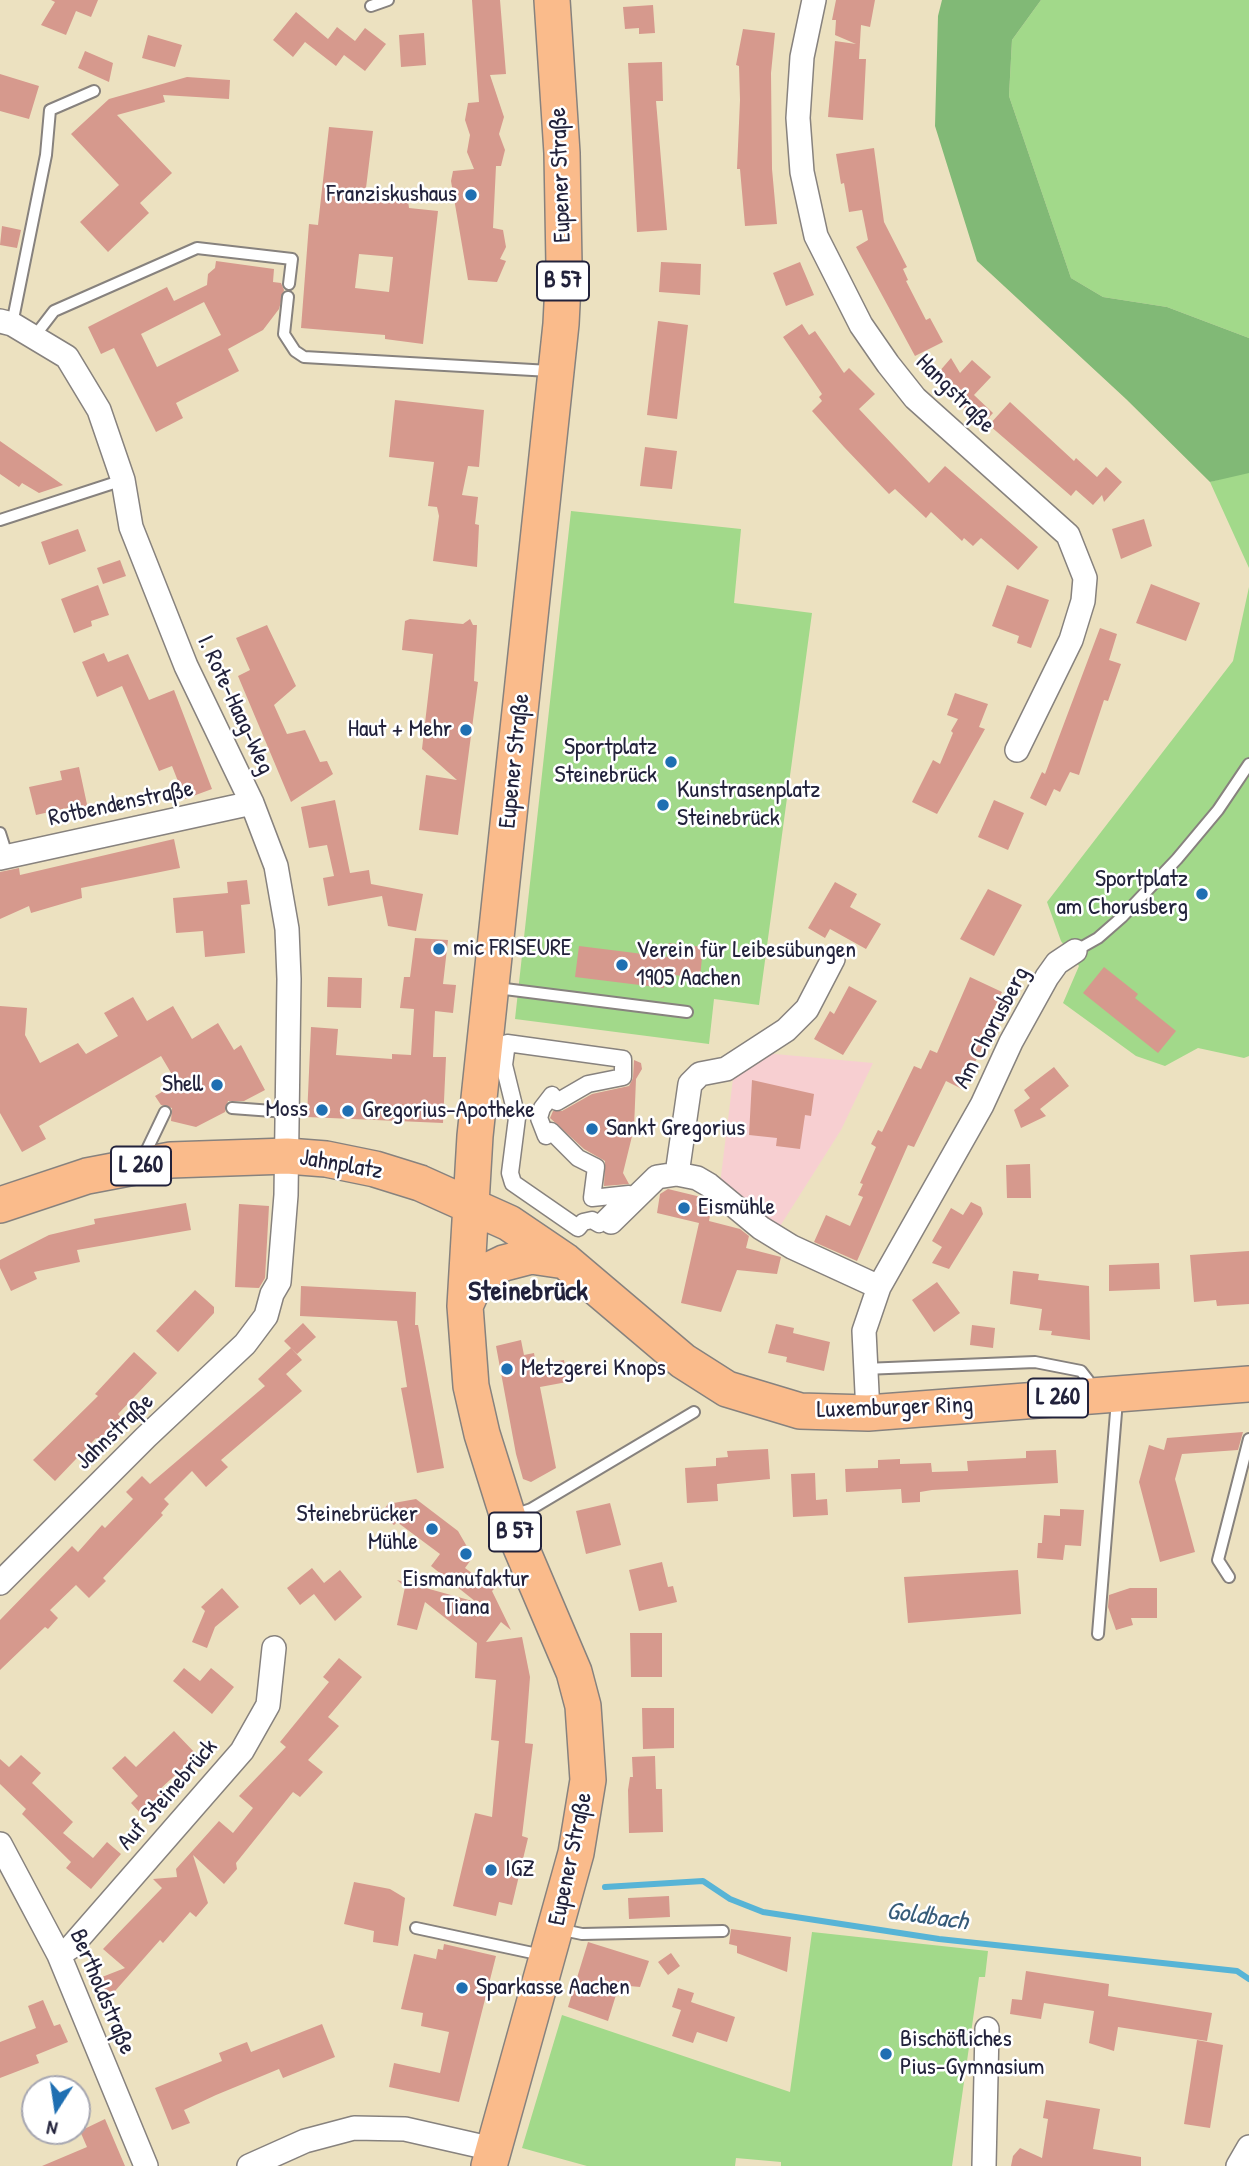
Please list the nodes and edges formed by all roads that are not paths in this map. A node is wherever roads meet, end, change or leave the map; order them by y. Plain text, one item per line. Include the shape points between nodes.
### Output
1 (388, 0) edge
2 (552, 0) edge
3 (814, 0) edge
4 (371, 6) dead end
5 (94, 91) dead end
6 (289, 284) dead end
7 (288, 297) dead end
8 (6, 323) edge
9 (34, 337) junction
10 (556, 371) junction
11 (123, 480) junction
12 (0, 520) edge
13 (1017, 750) dead end
14 (1249, 764) edge
15 (253, 803) junction
16 (0, 833) edge
17 (3, 857) edge
18 (1075, 951) joint
19 (833, 959) dead end
20 (491, 987) junction
21 (687, 1012) dead end
22 (232, 1108) dead end
23 (164, 1112) dead end
24 (286, 1112) junction
25 (287, 1156) junction
26 (140, 1167) junction
27 (677, 1174) junction
28 (470, 1203) junction
29 (0, 1205) edge
30 (550, 1209) joint
31 (611, 1222) dead end
32 (565, 1261) junction
33 (879, 1287) junction
34 (465, 1306) junction
35 (266, 1316) joint
36 (864, 1369) junction
37 (1249, 1384) edge
38 (1103, 1394) junction
39 (694, 1412) dead end
40 (868, 1413) junction
41 (1249, 1439) edge
42 (508, 1517) junction
43 (1229, 1577) dead end
44 (0, 1583) edge
45 (1098, 1634) dead end
46 (274, 1648) dead end
47 (0, 1844) edge
48 (416, 1928) dead end
49 (723, 1931) dead end
50 (552, 1942) junction
51 (59, 1955) junction
52 (987, 2029) dead end
53 (1249, 2147) edge
54 (491, 2158) edge
55 (146, 2166) edge
56 (249, 2166) edge
57 (984, 2166) edge
58 (1238, 2166) edge

1 - 4 lane
2 - 10 main road, Eupener Straße / B 57 via 564,265
3 - 13 street, Hangstraße via 802,57 798,118 802,172 816,236 861,325 888,364 915,398 1069,535 1085,578 1071,640
5 - 8 lane, I. Rote-Haag-Weg via 50,110 46,155
6 - 9 lane via 292,258 197,248 54,311
7 - 10 lane via 284,334 304,357
8 - 9 street, I. Rote-Haag-Weg
9 - 11 street, I. Rote-Haag-Weg via 67,357 99,410
10 - 20 main road, Eupener Straße / B 57
11 - 12 lane
11 - 15 street, I. Rote-Haag-Weg via 131,527 186,666
14 - 18 lane, Am Chorusberg via 1218,810 1168,869 1122,917
15 - 17 street, Rotbendenstraße
15 - 24 street, I. Rote-Haag-Weg via 276,866 287,929
16 - 17 lane
18 - 33 street, Am Chorusberg via 1047,976 982,1105
19 - 27 street via 807,1009 786,1030 726,1069 699,1074 690,1084
20 - 21 lane
20 - 28 main road, Eupener Straße / B 57
22 - 24 lane
23 - 26 lane
24 - 25 street, I. Rote-Haag-Weg
25 - 26 main road, L 260 via 171,1160
25 - 28 main road, Jahnplatz / L 260 via 375,1169
25 - 35 street, Jahnplatz via 279,1282
26 - 29 main road, L 260 via 87,1176
27 - 31 street via 657,1177
27 - 33 street via 709,1185 792,1247
28 - 32 main road, Luxemburger Ring / L 260
28 - 34 main road, Eupener Straße / B 57
30 - 30 street via 578,1228 593,1220 599,1224 629,1194 592,1198 596,1167 578,1158 551,1131 546,1136 539,1118 552,1095 557,1102 588,1084 623,1077 623,1059 507,1043 504,1065 517,1118 510,1173 513,1183
32 - 34 main road, B 57 via 531,1256 504,1263 479,1275
32 - 40 main road, Luxemburger Ring / L 260 via 683,1361 727,1389 800,1411
33 - 36 street, Am Chorusberg via 864,1331
34 - 42 main road, Eupener Straße / B 57 via 471,1386
35 - 44 street, Jahnstraße via 245,1344
36 - 38 lane, Luxemburger Ring via 1035,1362 1081,1371
36 - 40 street, Am Chorusberg
37 - 38 main road, Luxemburger Ring / L 260
38 - 40 main road, Luxemburger Ring / L 260
38 - 45 lane via 1118,1416
39 - 42 lane via 531,1509
41 - 43 lane via 1218,1560
42 - 50 main road, Eupener Straße / B 57 via 555,1622 583,1706 588,1780 583,1821
46 - 51 street, Auf Steinebrück via 268,1705 242,1751 71,1947
47 - 51 street, Bertholdstraße
48 - 50 lane
49 - 50 lane via 582,1934
50 - 54 main road, Eupener Straße / B 57
51 - 55 street, Bertholdstraße
52 - 57 street
53 - 58 street
54 - 56 street via 405,2129 354,2128 305,2141

